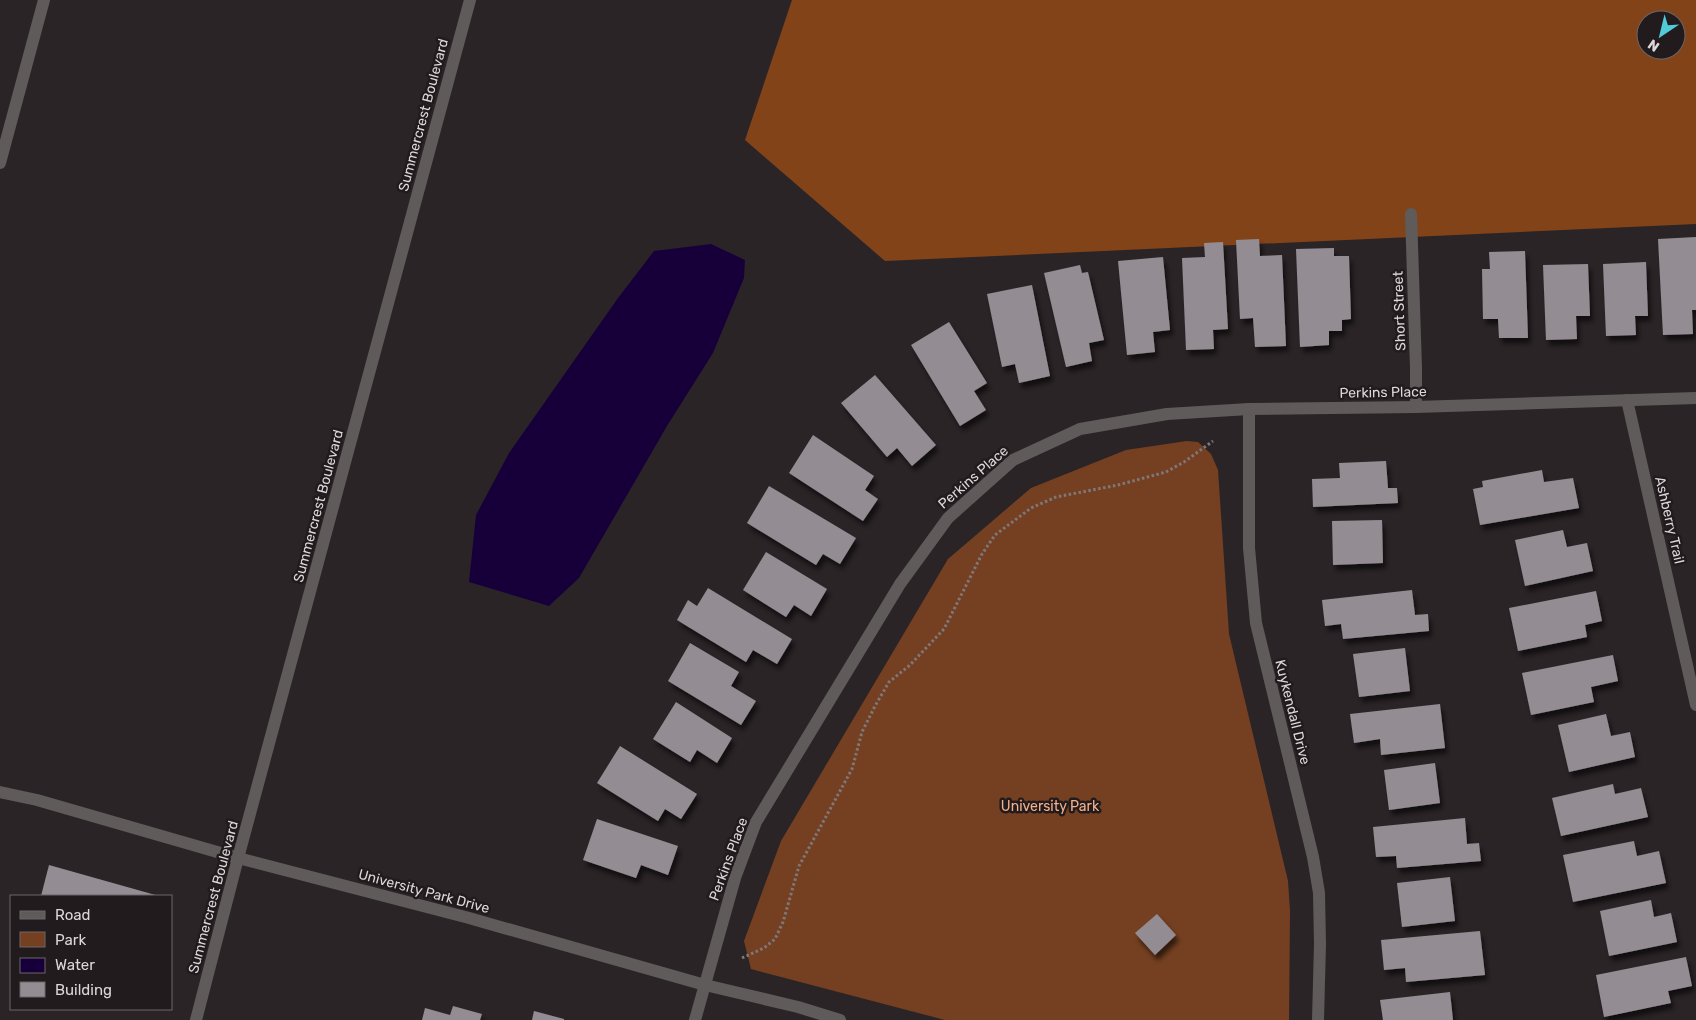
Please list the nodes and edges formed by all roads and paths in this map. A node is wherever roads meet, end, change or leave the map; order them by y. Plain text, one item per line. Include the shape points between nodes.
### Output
1 (44, 0) edge
2 (470, 0) edge
3 (0, 163) edge
4 (1411, 214) dead end
5 (1696, 398) edge
6 (1627, 400) junction
7 (1416, 407) junction
8 (1249, 409) junction
9 (1213, 441) dead end
10 (1696, 705) edge
11 (0, 792) edge
12 (238, 858) junction
13 (742, 958) dead end
14 (704, 985) junction
15 (196, 1020) edge
16 (695, 1020) edge
17 (840, 1020) edge
18 (1318, 1020) edge

1 - 3 street
2 - 12 street, Summercrest Boulevard
4 - 7 street, Short Street
5 - 6 street, Perkins Place
6 - 7 street, Perkins Place
6 - 10 street, Ashberry Trail
7 - 8 street, Perkins Place
8 - 14 street, Perkins Place via 1167,414 1080,429 1013,460 948,518 900,584 756,822 735,878
8 - 18 street, Kuykendall Drive via 1249,548 1256,624 1319,893
9 - 13 path via 1166,472 1056,497 1039,504 995,535 944,629 890,682 874,706 862,732 852,769 798,866 783,922 775,939
11 - 12 street, University Park Drive
12 - 14 street, University Park Drive via 469,918
12 - 15 street, Summercrest Boulevard
14 - 16 street, Perkins Place
14 - 17 street, University Park Drive

